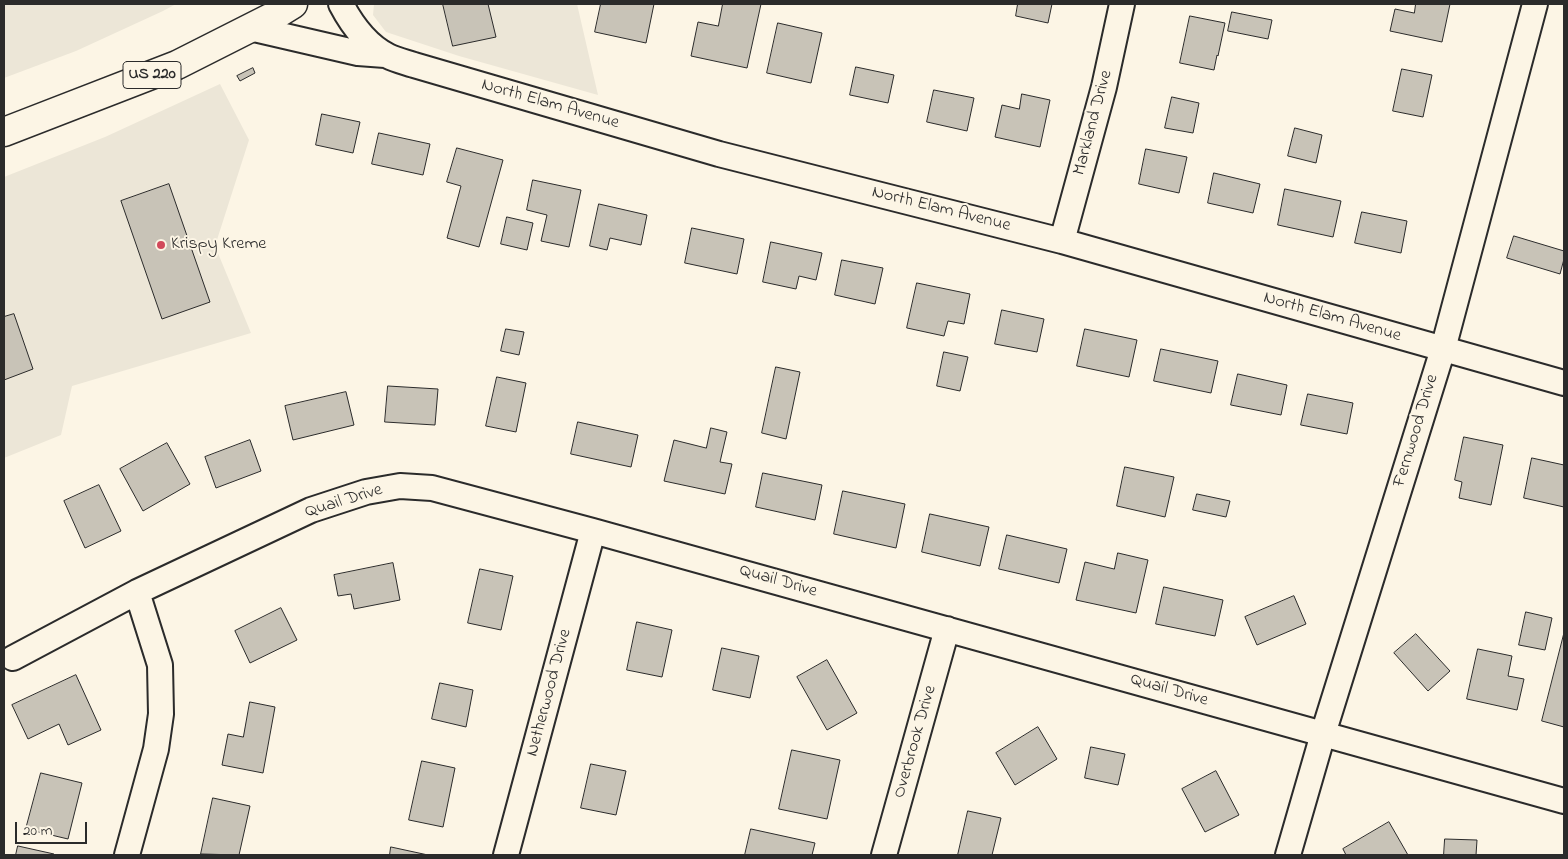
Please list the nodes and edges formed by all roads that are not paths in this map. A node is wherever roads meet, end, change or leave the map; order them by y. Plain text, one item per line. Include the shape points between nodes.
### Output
1 (293, 4) edge
2 (341, 4) edge
3 (1122, 4) edge
4 (1535, 4) edge
5 (250, 28) junction
6 (387, 55) junction
7 (4, 132) edge
8 (1062, 240) junction
9 (1443, 349) junction
10 (1564, 383) edge
11 (593, 531) junction
12 (136, 592) junction
13 (947, 629) junction
14 (13, 658) dead end
15 (1323, 734) junction
16 (1564, 801) edge
17 (127, 855) edge
18 (506, 855) edge
19 (884, 855) edge
20 (1288, 855) edge

1 - 5 main road, US 220
2 - 6 street, North Elam Avenue via 364,40
3 - 8 street, Markland Drive via 1104,87
4 - 9 street, Fernwood Drive
5 - 6 street via 358,53
5 - 7 main road, US 220 via 177,65
6 - 8 street, North Elam Avenue via 414,66 719,154
8 - 9 street, North Elam Avenue
9 - 10 street, North Elam Avenue
9 - 15 street, Fernwood Drive
11 - 12 street, Quail Drive via 432,488 400,486 366,492 311,510
11 - 13 street, Quail Drive
11 - 18 street, Netherwood Drive
12 - 14 street, Quail Drive
12 - 17 street via 160,665 161,714 156,749
13 - 15 street, Quail Drive
13 - 19 street, Overbrook Drive
15 - 16 street, Quail Drive
15 - 20 street, Fernwood Drive

